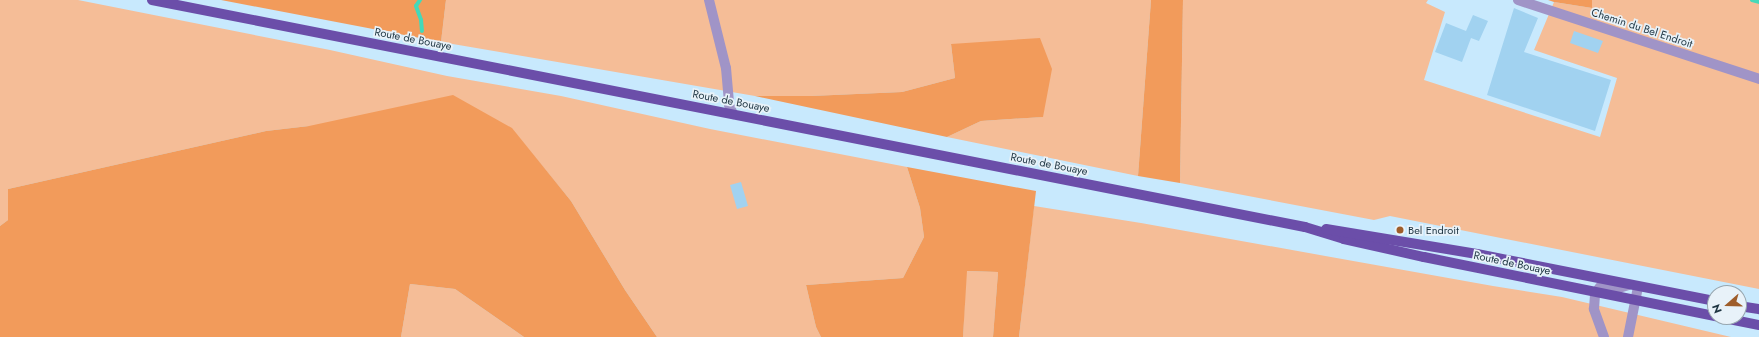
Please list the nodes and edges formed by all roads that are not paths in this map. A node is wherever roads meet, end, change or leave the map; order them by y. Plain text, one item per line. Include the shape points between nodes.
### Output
1 (152, 0) edge
2 (709, 0) edge
3 (1518, 0) edge
4 (1759, 79) edge
5 (732, 114) junction
6 (1304, 227) junction
7 (1633, 286) junction
8 (1595, 293) junction
9 (1636, 300) junction
10 (1707, 300) edge
11 (1747, 307) edge
12 (1759, 309) edge
13 (1707, 314) edge
14 (1747, 323) edge
15 (1759, 325) edge
16 (1604, 337) edge
17 (1628, 337) edge

1 - 5 main road, Route de Bouaye
2 - 5 street via 726,68
3 - 4 street, Chemin du Bel Endroit
5 - 6 main road, Route de Bouaye
6 - 7 main road, Route de Bouaye via 1350,232 1477,254
6 - 8 main road, Route de Bouaye via 1344,239
7 - 8 street via 1600,287
7 - 9 street
7 - 10 main road, Route de Bouaye
8 - 9 main road, Route de Bouaye
8 - 16 street via 1594,309
9 - 13 main road, Route de Bouaye
9 - 17 street
11 - 12 main road
14 - 15 main road

